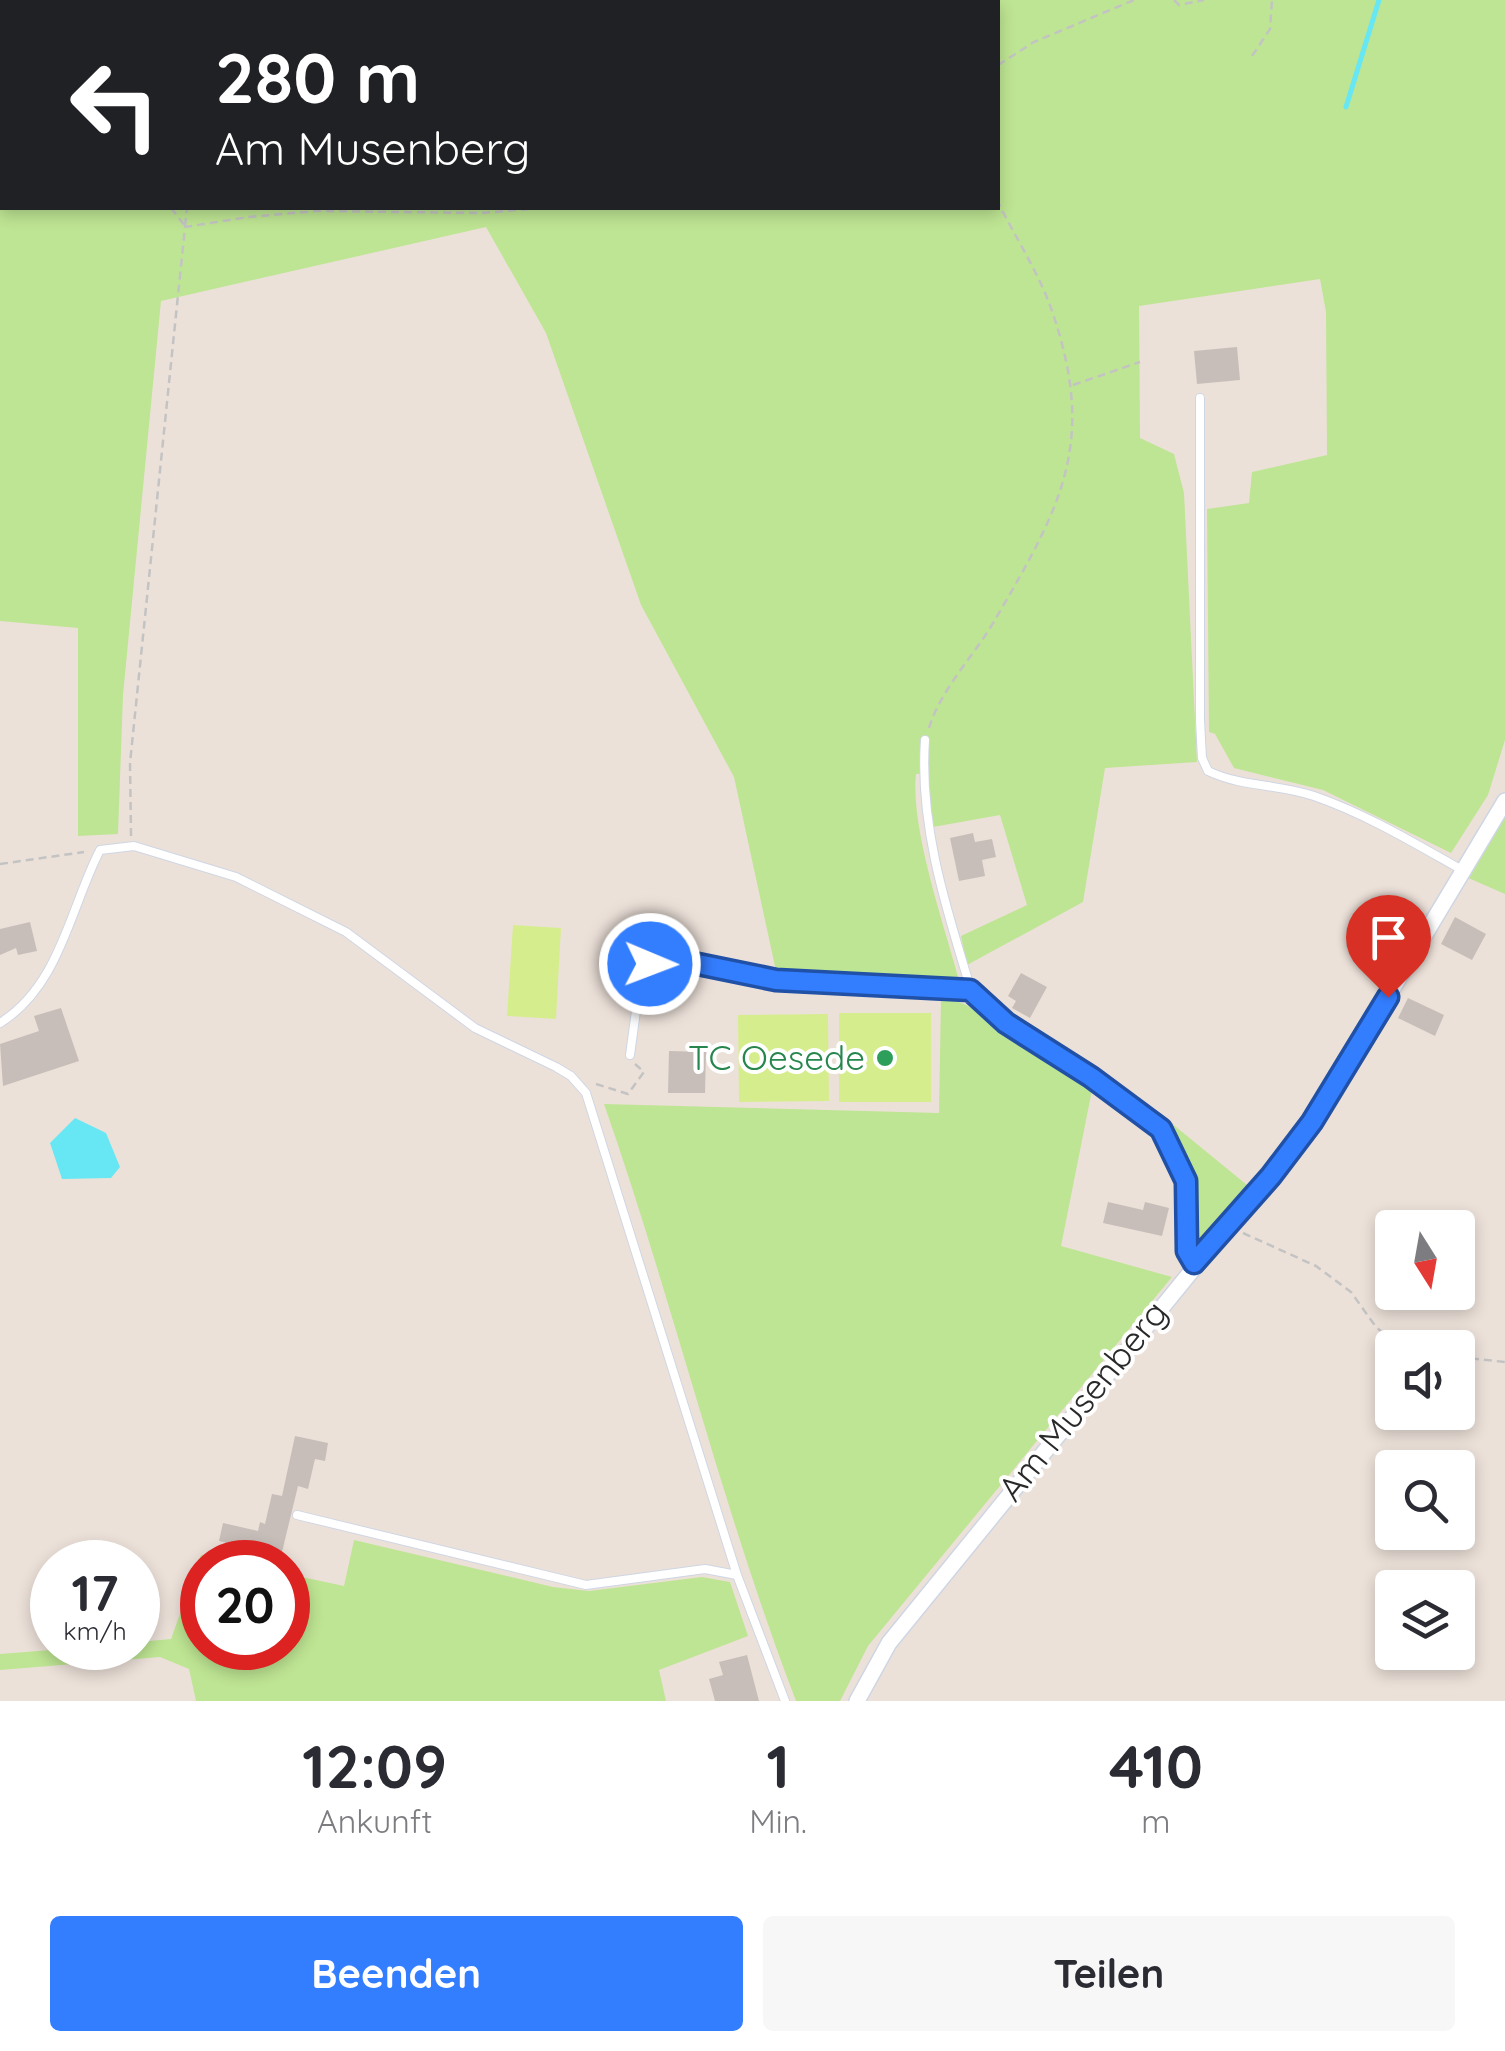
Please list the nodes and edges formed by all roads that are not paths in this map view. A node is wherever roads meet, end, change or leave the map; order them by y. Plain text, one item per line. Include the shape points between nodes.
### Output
1 (1200, 398) dead end
2 (925, 740) road end
3 (1505, 801) edge
4 (1464, 871) junction
5 (970, 990) junction
6 (0, 1023) edge
7 (630, 1055) road end
8 (1194, 1263) junction
9 (297, 1515) dead end
10 (736, 1574) junction
11 (784, 1701) edge
12 (857, 1701) edge

1 - 4 lane via 1200,720 1208,771 1316,796
2 - 5 lane via 927,828
3 - 4 street, Am Musenberg
4 - 8 street, Am Musenberg via 1312,1122
5 - 7 lane via 776,980 698,964 650,964 639,990
5 - 8 lane via 1006,1023 1161,1129 1186,1181 1187,1251
6 - 10 lane via 49,974 100,850 134,846 236,876 346,932 475,1028 571,1076 586,1093
8 - 12 street, Am Musenberg via 888,1642
9 - 10 lane via 586,1585 705,1569
10 - 11 lane

